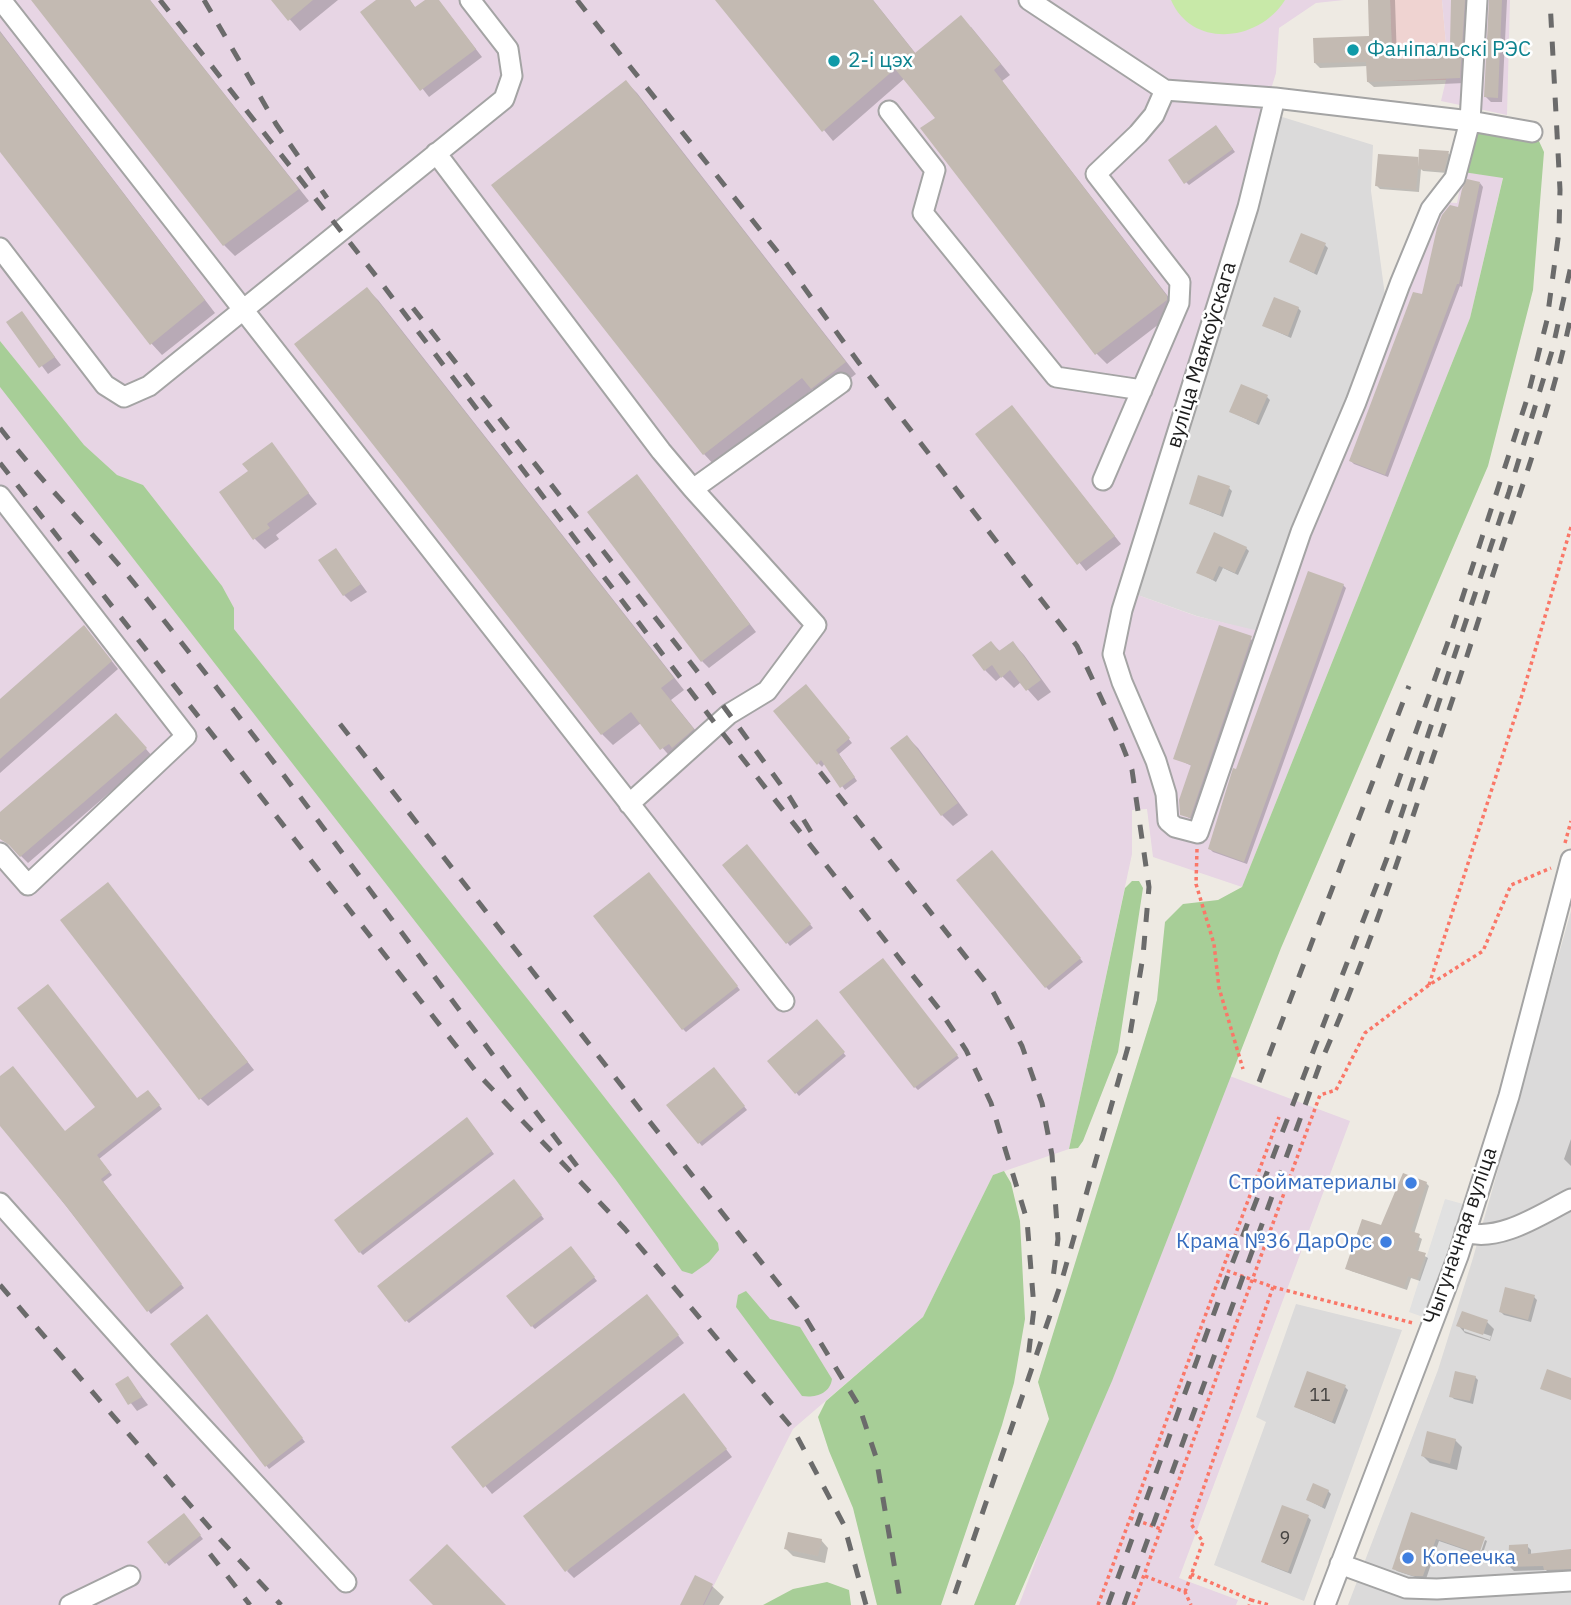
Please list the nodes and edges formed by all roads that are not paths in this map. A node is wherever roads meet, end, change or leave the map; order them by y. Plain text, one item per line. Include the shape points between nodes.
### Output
1 (1, 0) edge
2 (470, 0) edge
3 (1029, 0) edge
4 (1477, 0) edge
5 (1165, 90) junction
6 (1275, 98) junction
7 (888, 111) dead end
8 (1469, 121) junction
9 (1532, 132) dead end
10 (436, 153) junction
11 (0, 248) edge
12 (242, 310) junction
13 (841, 383) dead end
14 (1142, 390) junction
15 (1103, 480) dead end
16 (693, 489) junction
17 (0, 496) edge
18 (629, 804) junction
19 (0, 853) edge
20 (1565, 862) edge
21 (784, 1002) dead end
22 (1571, 1199) edge
23 (0, 1203) edge
24 (1465, 1232) junction
25 (1340, 1564) junction
26 (130, 1576) dead end
27 (1571, 1581) edge
28 (346, 1582) dead end
29 (1434, 1597) edge
30 (69, 1605) edge
31 (1325, 1605) edge

1 - 12 street
2 - 10 street via 508,49 512,76 504,99
3 - 5 street
4 - 8 street
5 - 6 street
5 - 14 street via 1154,115 1096,174 1180,282 1179,303
6 - 8 street
6 - 8 street, вуліца Маякоўскага via 1248,208 1122,610 1113,654 1156,761 1168,821 1198,833 1301,532 1431,209 1455,178
7 - 14 street via 935,170 923,213 1056,377
8 - 9 street
10 - 12 street
10 - 16 street
11 - 12 street via 106,385 124,397 149,386
12 - 18 street
13 - 16 street
14 - 15 street
16 - 18 street via 817,625 767,691 729,714
17 - 19 street via 186,736 28,884
18 - 21 street
20 - 24 street, Чыгуначная вуліца via 1509,1096
22 - 24 street via 1513,1227 1485,1235
23 - 28 street
24 - 25 street, Чыгуначная вуліца
25 - 29 street
25 - 31 street, Чыгуначная вуліца
26 - 30 street
27 - 29 street

